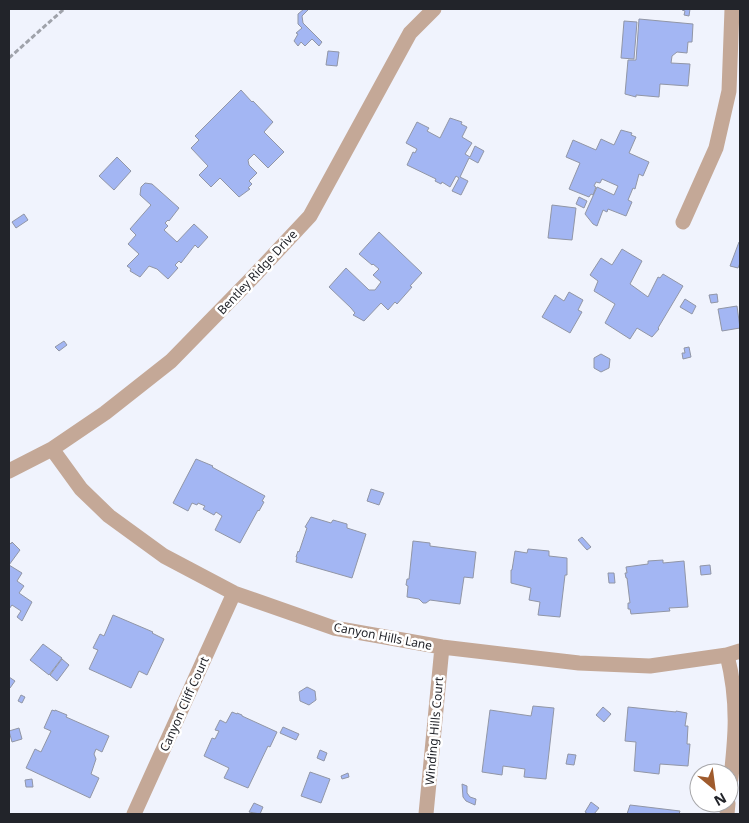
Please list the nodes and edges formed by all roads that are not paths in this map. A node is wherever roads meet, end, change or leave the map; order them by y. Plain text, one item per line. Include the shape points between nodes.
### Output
1 (434, 9) edge
2 (732, 9) edge
3 (683, 222) dead end
4 (52, 449) junction
5 (9, 472) edge
6 (234, 593) junction
7 (442, 647) junction
8 (734, 653) edge
9 (732, 763) edge
10 (134, 814) edge
11 (426, 814) edge

1 - 4 street, Bentley Ridge Drive via 410,33 310,216 171,361 105,413
2 - 3 street via 729,91 716,148
4 - 5 street, Bentley Ridge Drive
4 - 6 street, Canyon Hills Lane via 81,489 109,516 164,556
6 - 7 street, Canyon Hills Lane via 334,628
6 - 10 street, Canyon Cliff Court
7 - 8 street, Canyon Hills Lane via 579,663 650,666
7 - 11 street, Winding Hills Court
8 - 9 street via 737,719

